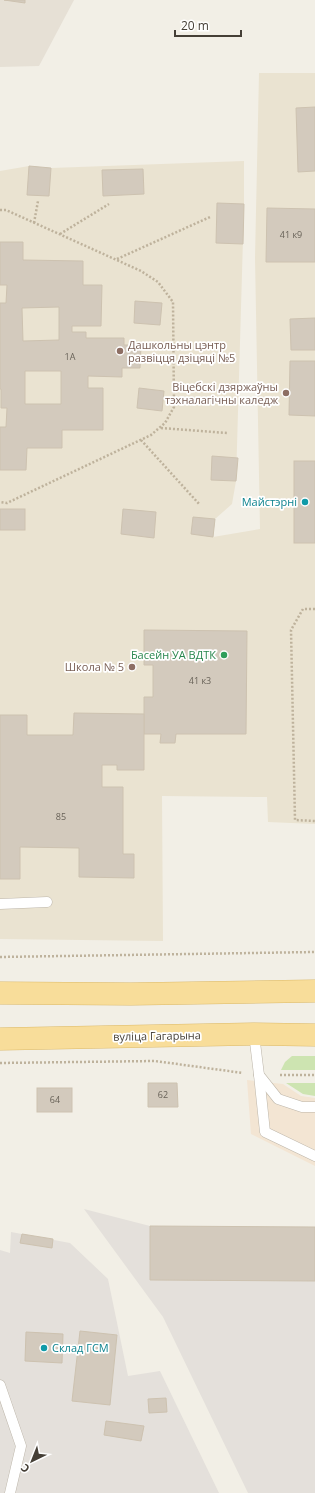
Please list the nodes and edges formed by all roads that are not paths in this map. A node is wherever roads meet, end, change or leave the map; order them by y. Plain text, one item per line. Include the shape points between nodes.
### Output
1 (47, 902) dead end
2 (0, 904) edge
3 (315, 991) edge
4 (0, 993) edge
5 (254, 1034) junction
6 (315, 1034) edge
7 (0, 1039) edge
8 (259, 1075) junction
9 (315, 1107) edge
10 (315, 1156) edge
11 (0, 1385) edge
12 (10, 1493) edge

1 - 2 lane
3 - 4 main road
5 - 6 main road, вуліца Гагарына
5 - 7 main road, вуліца Гагарына
5 - 8 lane
8 - 9 lane via 278,1099 302,1107
8 - 10 lane via 265,1132
11 - 12 lane via 21,1446

